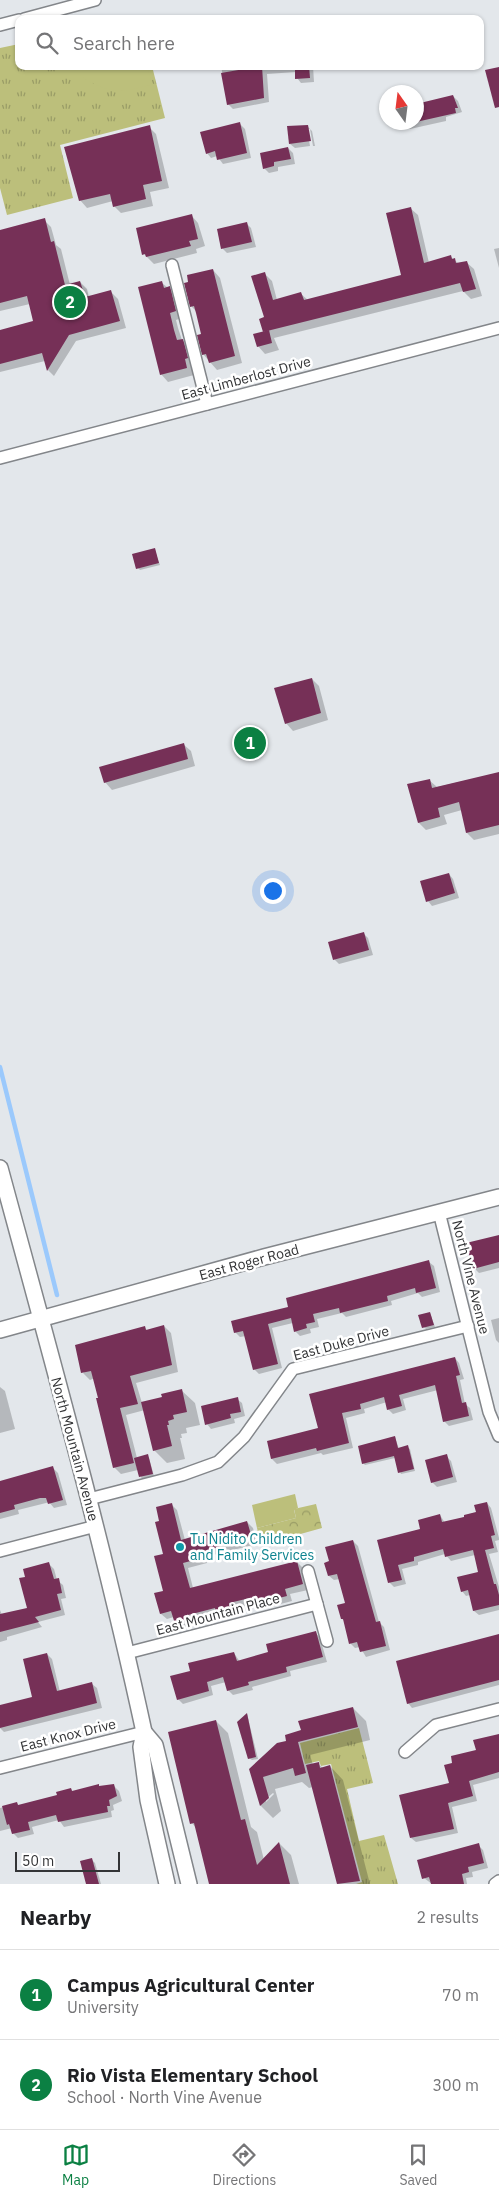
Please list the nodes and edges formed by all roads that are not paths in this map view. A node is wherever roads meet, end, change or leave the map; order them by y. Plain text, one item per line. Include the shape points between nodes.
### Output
1 (46, 0) edge
2 (95, 0) edge
3 (50, 12) junction
4 (39, 15) edge
5 (15, 21) edge
6 (0, 25) edge
7 (172, 265) dead end
8 (499, 328) edge
9 (207, 404) junction
10 (0, 458) edge
11 (0, 1168) edge
12 (499, 1197) edge
13 (439, 1212) junction
14 (41, 1319) junction
15 (468, 1326) junction
16 (0, 1330) edge
17 (499, 1436) edge
18 (89, 1499) junction
19 (96, 1526) junction
20 (0, 1551) edge
21 (308, 1571) dead end
22 (317, 1604) junction
23 (327, 1641) dead end
24 (127, 1653) junction
25 (499, 1709) edge
26 (144, 1732) junction
27 (405, 1752) dead end
28 (0, 1768) edge
29 (499, 1881) edge
30 (167, 1884) edge
31 (189, 1884) edge
32 (495, 1884) edge

1 - 3 street
2 - 3 street
3 - 4 street
5 - 6 street
7 - 9 street
8 - 9 street, East Limberlost Drive
9 - 10 street, East Limberlost Drive
11 - 14 street, North Mountain Avenue
12 - 13 street, East Roger Road
13 - 14 street, East Roger Road
13 - 15 street, North Vine Avenue
14 - 16 street, East Roger Road
14 - 18 street, North Mountain Avenue
15 - 17 street, North Vine Avenue via 489,1412
15 - 18 street, East Duke Drive via 293,1369 244,1437 218,1462 182,1475
18 - 19 street, North Mountain Avenue
19 - 20 street
19 - 24 street, North Mountain Avenue
21 - 22 street
22 - 23 street
22 - 24 street, East Mountain Place
24 - 26 street, North Mountain Avenue
25 - 27 street via 436,1724
26 - 28 street, East Knox Drive
26 - 30 street, North Mountain Avenue via 141,1747 148,1800
26 - 31 street, North Mountain Avenue via 155,1745
29 - 32 street

